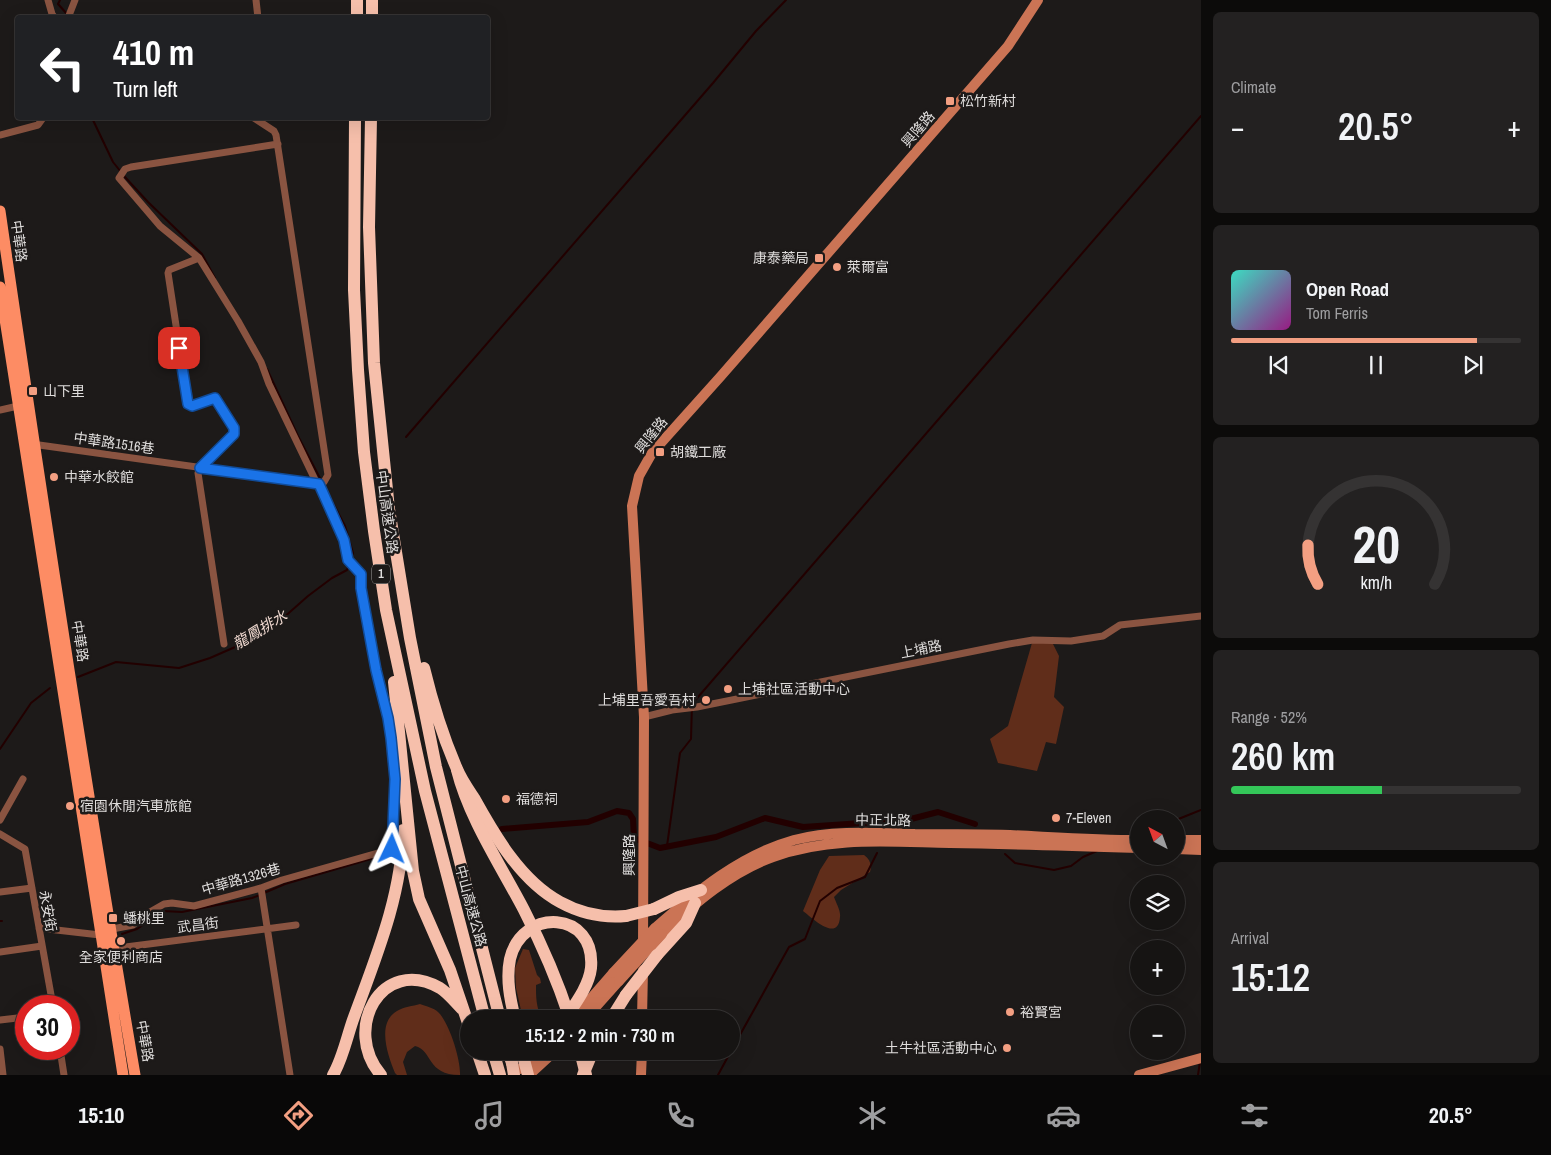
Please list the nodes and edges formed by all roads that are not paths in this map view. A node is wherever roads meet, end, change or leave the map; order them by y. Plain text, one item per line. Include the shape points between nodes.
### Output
1 (48, 0) edge
2 (75, 0) edge
3 (256, 0) edge
4 (357, 0) edge
5 (372, 0) edge
6 (1038, 0) edge
7 (70, 14) edge
8 (53, 15) edge
9 (258, 15) edge
10 (357, 15) edge
11 (372, 15) edge
12 (42, 120) edge
13 (257, 120) edge
14 (355, 120) edge
15 (371, 120) edge
16 (0, 135) edge
17 (278, 144) junction
18 (0, 211) edge
19 (199, 258) junction
20 (0, 286) edge
21 (23, 406) junction
22 (0, 410) edge
23 (29, 444) junction
24 (200, 468) junction
25 (319, 484) junction
26 (386, 610) junction
27 (407, 616) junction
28 (1201, 616) edge
29 (224, 644) dead end
30 (644, 717) junction
31 (403, 762) junction
32 (457, 770) junction
33 (23, 779) dead end
34 (0, 820) edge
35 (0, 834) edge
36 (1130, 840) edge
37 (1185, 840) edge
38 (1201, 840) edge
39 (1130, 848) edge
40 (1185, 849) edge
41 (1201, 850) edge
42 (32, 888) junction
43 (261, 890) junction
44 (702, 890) junction
45 (0, 892) edge
46 (695, 903) junction
47 (296, 925) dead end
48 (39, 928) junction
49 (267, 928) junction
50 (658, 931) junction
51 (103, 932) junction
52 (42, 946) junction
53 (108, 949) junction
54 (0, 952) edge
55 (616, 977) junction
56 (51, 995) edge
57 (463, 1010) edge
58 (464, 1010) edge
59 (483, 1010) edge
60 (498, 1010) edge
61 (513, 1010) edge
62 (568, 1010) edge
63 (571, 1010) edge
64 (581, 1010) edge
65 (592, 1010) edge
66 (617, 1010) edge
67 (642, 1010) edge
68 (15, 1018) edge
69 (0, 1020) edge
70 (0, 1049) edge
71 (1201, 1058) edge
72 (62, 1060) edge
73 (480, 1060) edge
74 (524, 1060) edge
75 (524, 1060) edge
76 (545, 1060) edge
77 (582, 1060) edge
78 (590, 1060) edge
79 (642, 1060) edge
80 (511, 1066) edge
81 (4, 1075) edge
82 (64, 1075) edge
83 (123, 1075) edge
84 (135, 1075) edge
85 (290, 1075) edge
86 (333, 1075) edge
87 (381, 1075) edge
88 (485, 1075) edge
89 (528, 1075) edge
90 (584, 1075) edge
91 (641, 1075) edge
92 (1139, 1075) edge

1 - 8 street
2 - 7 street
3 - 9 street
4 - 10 highway
5 - 11 highway
6 - 30 main road, 興隆路 via 1008,46 647,460 639,476 632,506
12 - 16 street via 38,125
13 - 17 street via 274,131
14 - 26 highway, 中山高速公路 / 1 via 354,290 358,370 364,452
15 - 27 highway, 中山高速公路 / 1 via 369,227 374,363 386,490
17 - 19 street via 131,167 122,173 119,178 160,226
17 - 25 street via 328,475
18 - 21 main road, 中華路
19 - 24 street via 168,273 188,404 192,406 215,398 234,431
19 - 25 street via 261,362 268,384
20 - 21 main road, 中華路
21 - 22 street
21 - 23 main road, 中華路
23 - 24 street, 中華路1516巷
23 - 51 main road, 中華路
24 - 25 street, 中華路1516巷
24 - 29 street via 198,473
25 - 43 street, 中華路1326巷 via 344,540 348,560 361,574 361,588 391,738 395,779 392,849 292,877
26 - 31 highway
26 - 59 highway, 中山高速公路 / 1 via 425,791
27 - 32 highway via 414,625 424,670
27 - 60 highway, 中山高速公路 / 1 via 436,767
28 - 30 street, 上埔路 via 1120,625 1103,636 1079,640 1033,640 1009,644
30 - 67 main road, 興隆路
31 - 58 highway via 413,872 419,899
31 - 86 highway via 403,844 393,902
32 - 44 highway, bridge via 508,852 547,894 561,903 591,913 626,916
32 - 62 highway, bridge via 471,808 525,911
33 - 34 street
35 - 42 street, 永安街 via 25,849
36 - 44 main road, 中正北路 via 830,834 794,840 761,852
37 - 38 main road
39 - 46 main road, 中正北路 via 830,843 771,857 736,875
40 - 41 main road
42 - 45 street
42 - 48 street, 永安街
43 - 49 street
43 - 51 street, 中華路1326巷 via 194,906 164,904 133,925
44 - 50 main road, 中正北路
46 - 50 main road, 中正北路
46 - 66 highway, bridge via 686,923 657,955
47 - 49 street, 武昌街
48 - 51 street
48 - 52 street, 永安街
49 - 53 street, 武昌街
49 - 85 street
50 - 55 main road, bridge
51 - 53 main road, 中華路
52 - 54 street
52 - 56 street, 永安街
53 - 83 main road, 中華路
53 - 84 main road, 中華路
55 - 64 main road
55 - 65 main road
57 - 87 highway via 442,989 415,980 402,981 381,992 367,1013 365,1041 374,1067
61 - 63 highway via 508,979 513,949 533,927 556,921 580,932 590,953 591,970
68 - 69 street
70 - 81 street
71 - 92 main road
72 - 82 street
73 - 88 highway
74 - 80 main road
75 - 89 highway, bridge
76 - 89 main road
77 - 90 highway, bridge
78 - 90 highway
79 - 91 main road

